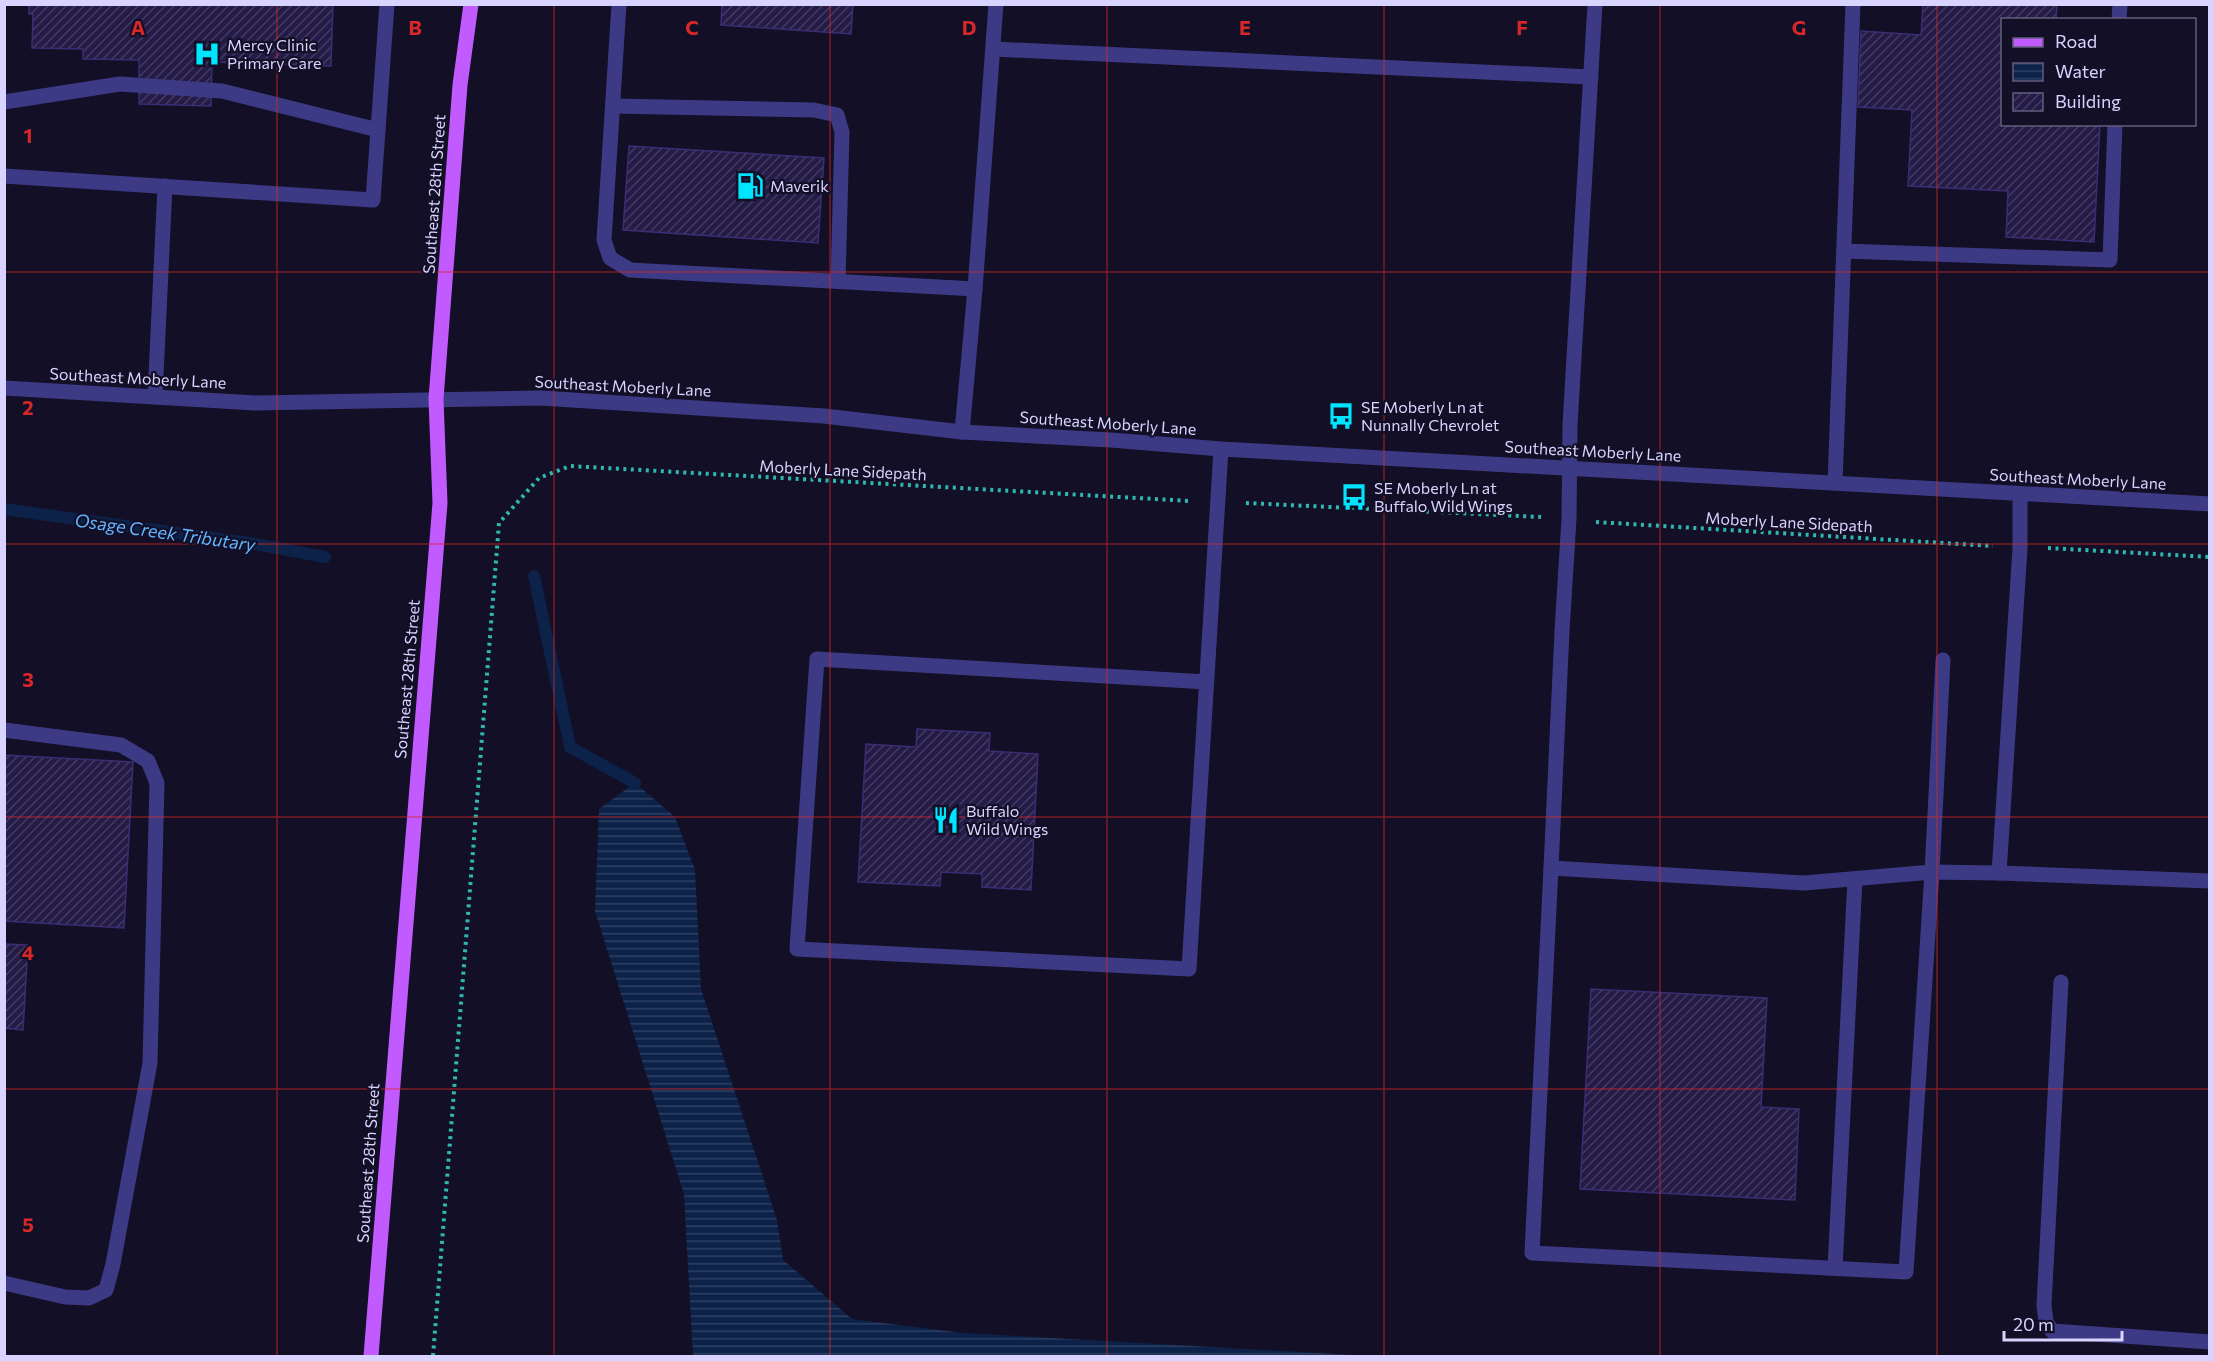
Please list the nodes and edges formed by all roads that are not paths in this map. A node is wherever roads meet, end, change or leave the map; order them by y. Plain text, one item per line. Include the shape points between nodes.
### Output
1 (387, 4) edge
2 (471, 4) edge
3 (619, 4) edge
4 (996, 4) edge
5 (1595, 4) edge
6 (1853, 4) edge
7 (993, 49) junction
8 (1591, 77) junction
9 (4, 102) edge
10 (613, 106) junction
11 (2115, 126) edge
12 (378, 130) junction
13 (4, 176) edge
14 (165, 186) junction
15 (1844, 251) junction
16 (838, 281) junction
17 (975, 289) junction
18 (4, 388) edge
19 (154, 397) junction
20 (436, 399) junction
21 (962, 432) junction
22 (1221, 449) junction
23 (1569, 468) junction
24 (1835, 483) junction
25 (2020, 494) junction
26 (2210, 504) edge
27 (1943, 660) dead end
28 (1207, 682) junction
29 (4, 730) edge
30 (1551, 868) junction
31 (1932, 872) junction
32 (1999, 873) junction
33 (1855, 879) junction
34 (2210, 881) edge
35 (2061, 982) dead end
36 (1835, 1268) junction
37 (4, 1283) edge
38 (2210, 1342) edge
39 (371, 1356) edge

1 - 12 street
2 - 20 main road, Southeast 28th Street via 460,86
3 - 10 street
4 - 7 street
5 - 8 street
6 - 15 street
7 - 8 street
7 - 17 street
8 - 23 street
9 - 12 street via 120,84 210,90
10 - 16 street via 604,240 610,258 630,270
10 - 16 street via 814,110 837,115 843,132
11 - 15 street via 2110,260
12 - 14 street via 374,200
13 - 14 street
14 - 19 street
15 - 24 street
16 - 17 street
17 - 21 street
18 - 19 street, Southeast Moberly Lane
19 - 20 street, Southeast Moberly Lane via 255,403
20 - 21 street, Southeast Moberly Lane via 541,398 824,416
20 - 39 main road, Southeast 28th Street via 440,503
21 - 22 street, Southeast Moberly Lane
22 - 23 street, Southeast Moberly Lane
22 - 28 street
23 - 24 street, Southeast Moberly Lane
23 - 30 street
24 - 25 street, Southeast Moberly Lane
25 - 26 street, Southeast Moberly Lane
25 - 32 street
27 - 31 street
28 - 28 street via 1189,969 797,949 817,659
29 - 37 street via 121,745 148,761 157,783 150,1063 106,1290 89,1298 65,1297
30 - 33 street via 1804,883
30 - 36 street via 1532,1253
31 - 32 street
31 - 33 street
31 - 36 street via 1906,1272
32 - 34 street
33 - 36 street
35 - 38 street via 2046,1322 2052,1331

